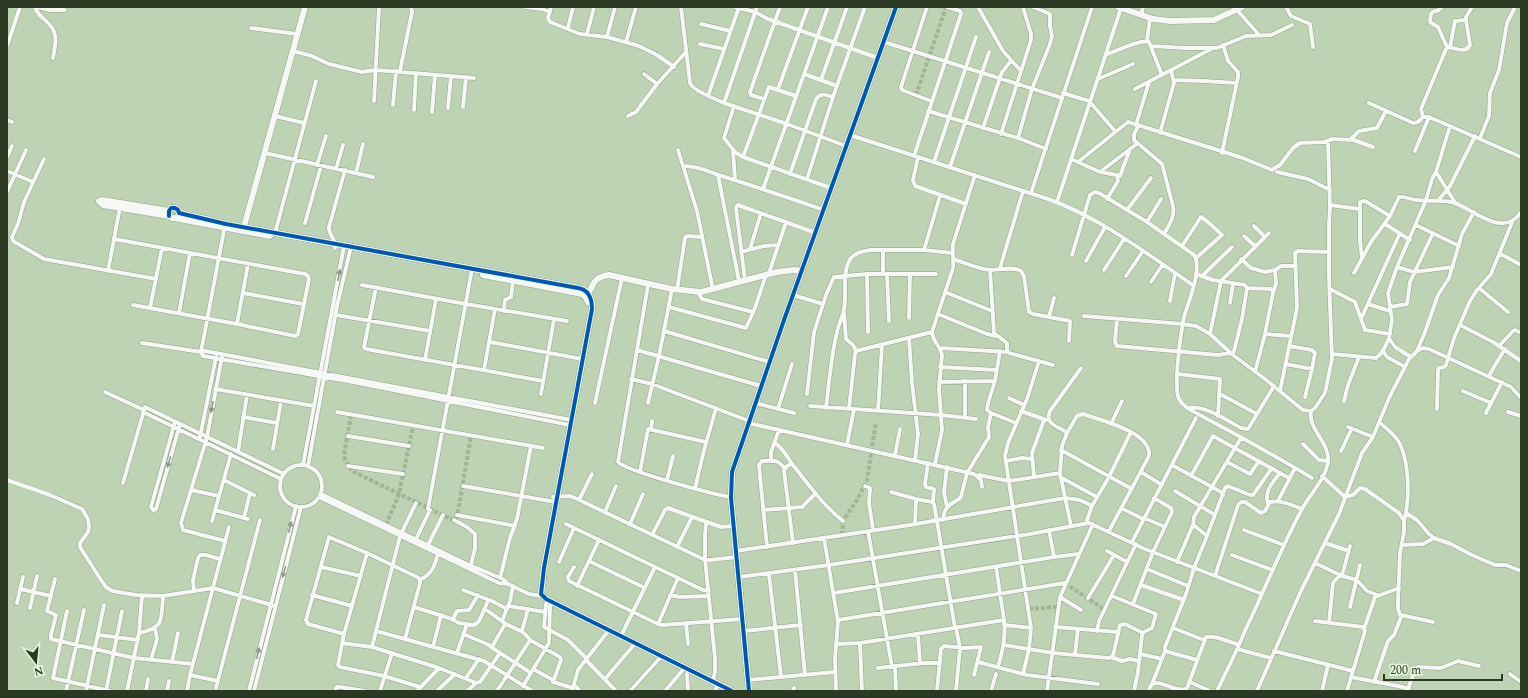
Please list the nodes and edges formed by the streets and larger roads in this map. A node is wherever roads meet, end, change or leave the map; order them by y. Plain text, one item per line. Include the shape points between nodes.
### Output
1 (20, 7) edge
2 (36, 7) edge
3 (305, 7) edge
4 (378, 7) edge
5 (411, 7) edge
6 (525, 7) edge
7 (551, 7) edge
8 (573, 7) edge
9 (594, 7) edge
10 (615, 7) edge
11 (636, 7) edge
12 (681, 7) edge
13 (738, 7) edge
14 (757, 7) edge
15 (780, 7) edge
16 (808, 7) edge
17 (828, 7) edge
18 (847, 7) edge
19 (866, 7) edge
20 (895, 7) edge
21 (927, 7) edge
22 (947, 7) edge
23 (978, 7) edge
24 (1023, 7) edge
25 (1033, 7) edge
26 (1092, 7) edge
27 (1143, 7) edge
28 (1286, 7) edge
29 (1442, 7) edge
30 (1472, 7) edge
31 (1515, 7) edge
32 (1119, 8) edge
33 (1239, 8) edge
34 (65, 10) dead end
35 (550, 12) junction
36 (755, 12) junction
37 (1141, 15) junction
38 (1150, 18) junction
39 (1466, 20) junction
40 (775, 21) junction
41 (701, 24) dead end
42 (1292, 25) dead end
43 (251, 28) dead end
44 (568, 28) junction
45 (800, 30) junction
46 (730, 31) junction
47 (297, 34) junction
48 (587, 34) junction
49 (817, 36) junction
50 (976, 36) dead end
51 (1260, 36) junction
52 (607, 37) junction
53 (1147, 41) junction
54 (626, 42) junction
55 (834, 42) junction
56 (884, 42) junction
57 (700, 44) dead end
58 (1223, 45) junction
59 (7, 46) edge
60 (1151, 46) junction
61 (1313, 47) dead end
62 (1448, 47) junction
63 (851, 48) junction
64 (724, 49) junction
65 (1211, 49) junction
66 (293, 50) junction
67 (912, 51) junction
68 (686, 52) junction
69 (989, 52) dead end
70 (1107, 54) junction
71 (52, 58) dead end
72 (878, 58) junction
73 (945, 61) junction
74 (1011, 61) junction
75 (1134, 64) dead end
76 (674, 67) junction
77 (966, 67) junction
78 (375, 70) junction
79 (1170, 70) junction
80 (398, 71) junction
81 (982, 72) junction
82 (1021, 72) junction
83 (416, 73) junction
84 (644, 74) dead end
85 (804, 74) junction
86 (435, 75) junction
87 (1162, 75) junction
88 (451, 76) junction
89 (466, 77) junction
90 (474, 78) dead end
91 (1000, 79) junction
92 (1098, 79) junction
93 (821, 80) junction
94 (1174, 80) junction
95 (316, 81) dead end
96 (1149, 82) junction
97 (1237, 83) junction
98 (657, 84) junction
99 (1017, 84) junction
100 (837, 86) junction
101 (778, 89) junction
102 (1032, 89) junction
103 (1135, 89) dead end
104 (1064, 93) junction
105 (706, 95) junction
106 (796, 96) junction
107 (833, 97) junction
108 (1062, 98) junction
109 (764, 99) junction
110 (374, 101) dead end
111 (931, 101) junction
112 (1090, 101) junction
113 (724, 103) junction
114 (1369, 103) dead end
115 (393, 105) dead end
116 (734, 106) junction
117 (463, 107) dead end
118 (448, 108) dead end
119 (414, 110) dead end
120 (928, 111) junction
121 (1386, 111) junction
122 (432, 112) dead end
123 (758, 114) junction
124 (275, 116) junction
125 (628, 116) dead end
126 (1423, 117) junction
127 (1429, 117) junction
128 (949, 118) junction
129 (965, 122) junction
130 (304, 123) junction
131 (787, 124) junction
132 (1137, 125) junction
133 (1450, 126) junction
134 (983, 128) junction
135 (804, 131) junction
136 (1115, 132) junction
137 (1160, 133) junction
138 (1001, 134) junction
139 (850, 135) junction
140 (326, 136) dead end
141 (1475, 136) junction
142 (821, 137) junction
143 (1018, 138) junction
144 (1480, 138) junction
145 (1350, 140) junction
146 (1328, 141) junction
147 (1138, 143) junction
148 (363, 144) dead end
149 (343, 145) dead end
150 (12, 146) dead end
151 (846, 146) junction
152 (1374, 147) dead end
153 (1046, 149) junction
154 (1130, 149) junction
155 (26, 150) dead end
156 (678, 150) dead end
157 (733, 150) junction
158 (1415, 151) dead end
159 (265, 153) junction
160 (1222, 153) junction
161 (916, 156) junction
162 (7, 157) edge
163 (743, 157) junction
164 (1521, 157) edge
165 (44, 159) dead end
166 (1071, 159) junction
167 (294, 160) junction
168 (934, 162) junction
169 (1078, 162) junction
170 (319, 165) junction
171 (684, 166) junction
172 (772, 167) junction
173 (950, 167) junction
174 (336, 169) junction
175 (345, 170) junction
176 (7, 171) edge
177 (1100, 172) junction
178 (1276, 172) dead end
179 (1436, 172) junction
180 (356, 173) junction
181 (15, 174) junction
182 (790, 174) junction
183 (718, 175) junction
184 (975, 175) junction
185 (1120, 176) dead end
186 (373, 177) dead end
187 (1151, 178) dead end
188 (733, 179) junction
189 (807, 179) junction
190 (33, 182) junction
191 (831, 188) junction
192 (763, 189) junction
193 (1330, 190) junction
194 (1447, 190) junction
195 (1024, 191) junction
196 (7, 192) edge
197 (1031, 194) junction
198 (940, 196) junction
199 (1107, 199) junction
200 (1161, 199) dead end
201 (1426, 200) junction
202 (1438, 201) junction
203 (1057, 202) junction
204 (966, 204) junction
205 (1456, 204) junction
206 (1330, 205) junction
207 (120, 206) joint
208 (1359, 209) junction
209 (824, 210) junction
210 (1127, 210) junction
211 (1474, 212) junction
212 (1521, 212) edge
213 (761, 213) junction
214 (1084, 214) junction
215 (1390, 216) junction
216 (1513, 220) junction
217 (786, 222) junction
218 (1147, 222) junction
219 (305, 223) dead end
220 (1385, 224) junction
221 (1416, 225) junction
222 (225, 226) junction
223 (1254, 226) dead end
224 (1105, 227) junction
225 (244, 229) junction
226 (275, 233) junction
227 (816, 233) junction
228 (1269, 233) dead end
229 (1400, 233) junction
230 (1432, 233) junction
231 (1164, 234) junction
232 (1244, 236) dead end
233 (702, 237) junction
234 (1265, 237) junction
235 (114, 239) junction
236 (1124, 239) junction
237 (1410, 240) junction
238 (779, 245) junction
239 (336, 246) junction
240 (1182, 246) junction
241 (1255, 246) junction
242 (1458, 246) junction
243 (1232, 247) dead end
244 (162, 248) junction
245 (347, 248) junction
246 (750, 250) junction
247 (883, 250) junction
248 (924, 250) junction
249 (1143, 251) junction
250 (741, 252) junction
251 (1329, 252) junction
252 (190, 253) junction
253 (952, 253) junction
254 (1499, 253) junction
255 (1072, 255) dead end
256 (219, 258) junction
257 (1196, 258) junction
258 (1362, 258) junction
259 (953, 260) junction
260 (1241, 260) junction
261 (1086, 261) dead end
262 (248, 264) junction
263 (1163, 264) junction
264 (1521, 265) edge
265 (1296, 266) junction
266 (1397, 267) junction
267 (1453, 267) junction
268 (1000, 268) junction
269 (990, 270) junction
270 (1104, 270) dead end
271 (1275, 270) junction
272 (108, 271) junction
273 (472, 271) junction
274 (802, 271) junction
275 (1414, 272) junction
276 (1175, 273) junction
277 (1354, 273) dead end
278 (768, 274) junction
279 (867, 274) junction
280 (885, 274) junction
281 (910, 274) junction
282 (936, 274) dead end
283 (1196, 274) junction
284 (846, 275) junction
285 (1126, 276) dead end
286 (1202, 276) junction
287 (622, 278) junction
288 (156, 279) junction
289 (742, 280) junction
290 (513, 281) junction
291 (1221, 281) junction
292 (1150, 282) dead end
293 (1233, 284) junction
294 (362, 285) dead end
295 (648, 285) junction
296 (1193, 285) junction
297 (376, 287) junction
298 (1247, 288) junction
299 (1479, 288) junction
300 (1330, 289) junction
301 (674, 290) junction
302 (713, 290) junction
303 (243, 292) junction
304 (698, 292) junction
305 (945, 292) junction
306 (1273, 293) junction
307 (587, 294) junction
308 (793, 295) junction
309 (1054, 298) dead end
310 (436, 299) junction
311 (1170, 301) dead end
312 (1230, 303) dead end
313 (303, 304) junction
314 (466, 304) junction
315 (823, 304) junction
316 (1368, 304) junction
317 (133, 305) dead end
318 (669, 307) junction
319 (150, 308) junction
320 (495, 309) junction
321 (1390, 309) junction
322 (844, 310) junction
323 (504, 311) junction
324 (992, 311) junction
325 (753, 312) junction
326 (1508, 312) dead end
327 (179, 313) junction
328 (938, 314) junction
329 (336, 315) junction
330 (1084, 316) dead end
331 (1049, 317) junction
332 (909, 318) dead end
333 (208, 319) junction
334 (554, 319) junction
335 (1118, 319) junction
336 (1361, 319) junction
337 (368, 320) junction
338 (567, 321) dead end
339 (889, 321) dead end
340 (237, 324) junction
341 (1183, 324) junction
342 (1460, 325) junction
343 (430, 331) junction
344 (664, 331) junction
345 (868, 332) dead end
346 (932, 332) junction
347 (1521, 333) edge
348 (1210, 334) junction
349 (1265, 334) junction
350 (996, 336) junction
351 (1291, 336) junction
352 (1390, 336) junction
353 (909, 338) junction
354 (1069, 341) dead end
355 (490, 342) junction
356 (142, 343) dead end
357 (882, 345) junction
358 (1500, 345) junction
359 (1289, 346) junction
360 (940, 348) junction
361 (1505, 349) junction
362 (637, 350) junction
363 (1383, 350) junction
364 (856, 351) junction
365 (1000, 351) junction
366 (1180, 351) junction
367 (1416, 351) junction
368 (201, 352) junction
369 (1008, 352) junction
370 (548, 353) junction
371 (1232, 354) junction
372 (1332, 354) junction
373 (216, 356) junction
374 (659, 356) junction
375 (222, 357) junction
376 (1359, 357) junction
377 (1411, 357) junction
378 (1447, 357) junction
379 (580, 359) junction
380 (425, 360) junction
381 (1040, 361) junction
382 (1521, 361) edge
383 (769, 362) junction
384 (792, 364) dead end
385 (1285, 364) junction
386 (1053, 365) dead end
387 (454, 366) junction
388 (1405, 367) junction
389 (940, 368) junction
390 (1081, 368) dead end
391 (1312, 369) junction
392 (484, 370) junction
393 (997, 370) junction
394 (1255, 372) junction
395 (1178, 374) junction
396 (322, 375) junction
397 (1489, 376) junction
398 (631, 379) junction
399 (543, 381) junction
400 (965, 381) junction
401 (995, 381) junction
402 (939, 382) junction
403 (1502, 382) junction
404 (652, 384) junction
405 (761, 386) junction
406 (1274, 386) junction
407 (215, 389) junction
408 (1280, 391) junction
409 (1463, 391) dead end
410 (105, 392) dead end
411 (541, 394) dead end
412 (806, 394) dead end
413 (1220, 394) junction
414 (247, 395) junction
415 (1305, 397) dead end
416 (1521, 397) edge
417 (1009, 398) dead end
418 (448, 399) junction
419 (281, 401) junction
420 (1122, 401) dead end
421 (1344, 401) dead end
422 (595, 403) dead end
423 (648, 403) dead end
424 (755, 403) junction
425 (1491, 403) junction
426 (1024, 405) junction
427 (314, 406) junction
428 (810, 406) dead end
429 (716, 408) junction
430 (826, 408) junction
431 (1187, 408) junction
432 (778, 409) junction
433 (849, 409) junction
434 (854, 409) junction
435 (1437, 409) dead end
436 (144, 410) junction
437 (878, 411) junction
438 (1021, 411) junction
439 (1311, 411) junction
440 (337, 412) dead end
441 (1508, 412) dead end
442 (794, 413) dead end
443 (991, 413) junction
444 (1486, 413) dead end
445 (916, 414) junction
446 (1257, 414) junction
447 (941, 415) junction
448 (1218, 416) junction
449 (1521, 416) edge
450 (243, 417) junction
451 (965, 417) junction
452 (1196, 418) dead end
453 (976, 419) dead end
454 (1046, 420) junction
455 (652, 421) dead end
456 (569, 422) junction
457 (748, 422) junction
458 (1379, 422) junction
459 (277, 423) junction
460 (1016, 423) junction
461 (175, 424) junction
462 (180, 424) junction
463 (1111, 424) junction
464 (179, 429) junction
465 (651, 429) junction
466 (900, 429) dead end
467 (779, 430) junction
468 (442, 431) junction
469 (1131, 432) junction
470 (1067, 433) junction
471 (348, 436) dead end
472 (200, 437) junction
473 (1373, 437) junction
474 (1241, 438) junction
475 (206, 440) junction
476 (706, 442) junction
477 (775, 443) junction
478 (1303, 444) dead end
479 (409, 446) dead end
480 (531, 446) junction
481 (847, 446) junction
482 (543, 448) dead end
483 (1235, 448) junction
484 (273, 449) dead end
485 (1062, 450) junction
486 (238, 452) junction
487 (1341, 452) dead end
488 (231, 454) junction
489 (895, 455) junction
490 (673, 456) dead end
491 (1032, 459) junction
492 (915, 460) junction
493 (771, 461) junction
494 (1006, 461) junction
495 (1259, 461) junction
496 (1328, 461) junction
497 (1226, 462) junction
498 (792, 463) junction
499 (928, 463) junction
500 (935, 464) junction
501 (305, 465) junction
502 (1172, 465) junction
503 (348, 466) dead end
504 (947, 467) junction
505 (1272, 468) junction
506 (1294, 468) junction
507 (785, 469) junction
508 (640, 472) junction
509 (1141, 472) junction
510 (967, 473) junction
511 (1280, 473) junction
512 (403, 474) dead end
513 (592, 474) dead end
514 (980, 475) dead end
515 (1060, 475) junction
516 (282, 476) junction
517 (1191, 476) junction
518 (1322, 476) junction
519 (1034, 477) junction
520 (1109, 477) junction
521 (1289, 478) junction
522 (1312, 478) dead end
523 (7, 480) edge
524 (224, 480) junction
525 (667, 480) junction
526 (1009, 481) junction
527 (123, 483) dead end
528 (1162, 485) junction
529 (463, 486) dead end
530 (616, 486) dead end
531 (865, 486) dead end
532 (982, 487) dead end
533 (1212, 488) junction
534 (695, 489) junction
535 (1132, 489) junction
536 (191, 490) junction
537 (1175, 491) dead end
538 (891, 492) dead end
539 (816, 493) junction
540 (643, 494) dead end
541 (320, 495) junction
542 (1223, 495) junction
543 (219, 496) junction
544 (522, 496) junction
545 (731, 497) junction
546 (1097, 497) junction
547 (1345, 497) junction
548 (1065, 498) junction
549 (1154, 498) junction
550 (555, 499) junction
551 (916, 499) junction
552 (579, 500) junction
553 (1278, 501) junction
554 (933, 502) junction
555 (416, 503) dead end
556 (1268, 504) junction
557 (298, 506) junction
558 (1092, 506) junction
559 (788, 507) junction
560 (947, 507) junction
561 (1201, 507) junction
562 (1013, 508) junction
563 (1121, 508) junction
564 (1302, 509) junction
565 (215, 510) junction
566 (763, 510) junction
567 (604, 512) junction
568 (1406, 513) junction
569 (457, 515) dead end
570 (443, 516) dead end
571 (1215, 516) junction
572 (692, 517) junction
573 (1143, 518) junction
574 (260, 520) dead end
575 (454, 520) dead end
576 (943, 520) junction
577 (212, 521) dead end
578 (843, 521) dead end
579 (938, 521) junction
580 (1404, 521) junction
581 (706, 522) junction
582 (1086, 523) junction
583 (566, 524) dead end
584 (630, 524) junction
585 (915, 524) junction
586 (1092, 524) junction
587 (515, 526) junction
588 (734, 526) junction
589 (1071, 526) junction
590 (1193, 526) junction
591 (229, 527) dead end
592 (1165, 527) junction
593 (574, 528) junction
594 (873, 530) junction
595 (1049, 530) junction
596 (1244, 530) dead end
597 (1109, 531) junction
598 (868, 532) junction
599 (401, 534) junction
600 (652, 535) junction
601 (1018, 536) junction
602 (1207, 536) junction
603 (824, 538) junction
604 (1434, 538) junction
605 (416, 539) junction
606 (599, 540) junction
607 (225, 541) junction
608 (793, 543) junction
609 (1134, 543) junction
610 (1325, 543) junction
611 (428, 545) junction
612 (1284, 545) junction
613 (1402, 545) junction
614 (677, 547) junction
615 (767, 547) junction
616 (942, 547) junction
617 (1107, 552) dead end
618 (1153, 552) junction
619 (367, 553) junction
620 (438, 554) junction
621 (736, 554) junction
622 (1078, 554) junction
623 (1114, 555) junction
624 (1232, 555) dead end
625 (1054, 557) junction
626 (873, 558) junction
627 (220, 559) junction
628 (705, 559) junction
629 (589, 561) junction
630 (559, 562) dead end
631 (1127, 562) junction
632 (1177, 562) junction
633 (1022, 563) junction
634 (1315, 563) junction
635 (392, 565) junction
636 (470, 565) junction
637 (829, 565) junction
638 (1360, 565) dead end
639 (655, 566) junction
640 (574, 567) dead end
641 (996, 567) junction
642 (321, 568) junction
643 (1194, 568) junction
644 (1147, 569) junction
645 (795, 570) junction
646 (1272, 570) junction
647 (1521, 571) edge
648 (769, 574) junction
649 (947, 574) junction
650 (37, 576) dead end
651 (361, 576) junction
652 (1215, 576) junction
653 (1342, 576) junction
654 (23, 577) dead end
655 (739, 577) junction
656 (500, 578) junction
657 (678, 578) junction
658 (55, 579) dead end
659 (420, 580) junction
660 (1357, 580) junction
661 (1065, 583) junction
662 (508, 584) junction
663 (1141, 585) junction
664 (513, 586) junction
665 (577, 586) junction
666 (878, 586) junction
667 (1188, 586) junction
668 (213, 588) junction
669 (645, 588) junction
670 (1399, 588) junction
671 (20, 589) junction
672 (464, 590) dead end
673 (1026, 590) junction
674 (194, 591) junction
675 (34, 592) junction
676 (709, 593) junction
677 (834, 593) junction
678 (999, 594) junction
679 (1262, 594) junction
680 (312, 595) junction
681 (478, 595) junction
682 (539, 595) junction
683 (670, 595) junction
684 (1377, 595) junction
685 (51, 596) junction
686 (142, 596) junction
687 (163, 596) junction
688 (240, 596) junction
689 (1112, 596) junction
690 (1060, 597) junction
691 (1088, 598) dead end
692 (489, 600) junction
693 (951, 600) junction
694 (1184, 600) junction
695 (16, 603) dead end
696 (270, 604) junction
697 (549, 604) junction
698 (1133, 604) junction
699 (104, 606) dead end
700 (275, 606) junction
701 (352, 606) junction
702 (414, 607) junction
703 (507, 607) junction
704 (1350, 607) dead end
705 (30, 608) dead end
706 (528, 609) junction
707 (84, 610) dead end
708 (484, 610) junction
709 (1081, 610) dead end
710 (67, 611) dead end
711 (122, 611) dead end
712 (544, 612) junction
713 (882, 612) junction
714 (633, 613) junction
715 (441, 615) junction
716 (1401, 615) junction
717 (452, 619) junction
718 (742, 619) junction
719 (838, 620) junction
720 (712, 621) junction
721 (1315, 621) dead end
722 (504, 622) junction
723 (1004, 622) junction
724 (1433, 622) dead end
725 (686, 623) junction
726 (1329, 623) junction
727 (467, 624) junction
728 (658, 624) junction
729 (801, 625) junction
730 (1055, 627) junction
731 (155, 628) junction
732 (775, 628) junction
733 (956, 628) junction
734 (1031, 628) junction
735 (1173, 628) junction
736 (1364, 628) junction
737 (1078, 629) junction
738 (1097, 630) junction
739 (376, 631) junction
740 (522, 631) junction
741 (550, 631) junction
742 (744, 631) junction
743 (178, 632) dead end
744 (608, 632) junction
745 (1118, 632) junction
746 (139, 633) junction
747 (1142, 633) junction
748 (344, 634) junction
749 (463, 634) junction
750 (918, 634) junction
751 (99, 635) junction
752 (622, 636) junction
753 (118, 638) junction
754 (405, 639) junction
755 (887, 639) junction
756 (138, 640) junction
757 (530, 640) junction
758 (1204, 640) junction
759 (61, 641) junction
760 (342, 643) junction
761 (860, 643) junction
762 (76, 644) junction
763 (688, 644) dead end
764 (836, 644) junction
765 (1004, 645) junction
766 (433, 646) junction
767 (633, 646) junction
768 (372, 647) junction
769 (492, 647) junction
770 (1238, 647) junction
771 (960, 648) junction
772 (95, 649) junction
773 (546, 649) junction
774 (1029, 649) junction
775 (1165, 650) junction
776 (1274, 651) junction
777 (114, 653) junction
778 (392, 653) junction
779 (457, 653) junction
780 (500, 653) junction
781 (1053, 653) junction
782 (1076, 654) junction
783 (1140, 654) junction
784 (1111, 657) junction
785 (134, 658) junction
786 (1272, 658) junction
787 (479, 659) junction
788 (587, 659) junction
789 (659, 659) junction
790 (1162, 659) junction
791 (151, 660) junction
792 (1197, 660) junction
793 (1139, 661) junction
794 (172, 662) junction
795 (978, 662) junction
796 (515, 663) junction
797 (939, 663) junction
798 (193, 664) junction
799 (920, 664) junction
800 (492, 665) junction
801 (1328, 665) junction
802 (893, 666) junction
803 (1479, 666) dead end
804 (998, 667) junction
805 (439, 668) junction
806 (878, 668) dead end
807 (532, 671) junction
808 (1353, 671) junction
809 (835, 672) junction
810 (685, 673) junction
811 (455, 674) junction
812 (974, 674) dead end
813 (996, 674) dead end
814 (1023, 674) junction
815 (1510, 674) dead end
816 (190, 675) junction
817 (805, 675) junction
818 (384, 676) junction
819 (507, 676) junction
820 (781, 677) junction
821 (1351, 677) junction
822 (466, 678) junction
823 (1049, 678) junction
824 (148, 679) dead end
825 (605, 679) junction
826 (218, 680) junction
827 (553, 680) junction
828 (748, 680) junction
829 (169, 681) dead end
830 (68, 682) junction
831 (1190, 682) junction
832 (1374, 682) junction
833 (1521, 682) edge
834 (474, 683) junction
835 (1098, 684) dead end
836 (1152, 684) junction
837 (87, 686) junction
838 (523, 686) junction
839 (716, 686) edge
840 (420, 687) junction
841 (216, 688) dead end
842 (573, 688) edge
843 (1409, 690) edge
844 (66, 691) edge
845 (86, 691) edge
846 (107, 691) edge
847 (126, 691) edge
848 (146, 691) edge
849 (166, 691) edge
850 (187, 691) edge
851 (249, 691) edge
852 (254, 691) edge
853 (335, 691) edge
854 (365, 691) edge
855 (380, 691) edge
856 (416, 691) edge
857 (437, 691) edge
858 (467, 691) edge
859 (497, 691) edge
860 (532, 691) edge
861 (580, 691) edge
862 (616, 691) edge
863 (630, 691) edge
864 (666, 691) edge
865 (688, 691) edge
866 (722, 691) edge
867 (732, 691) edge
868 (749, 691) edge
869 (836, 691) edge
870 (862, 691) edge
871 (896, 691) edge
872 (937, 691) edge
873 (956, 691) edge
874 (991, 691) edge
875 (1047, 691) edge
876 (1134, 691) edge
877 (1149, 691) edge
878 (1210, 691) edge
879 (1217, 691) edge
880 (1257, 691) edge
881 (1322, 691) edge
882 (1347, 691) edge

1 - 59 street
2 - 34 street
2 - 71 street via 55,33
3 - 47 street
4 - 78 street
5 - 80 street
6 - 35 street
7 - 35 street
8 - 44 street
9 - 48 street
10 - 52 street
11 - 54 street
12 - 68 street
13 - 36 street
13 - 46 street
14 - 36 street
15 - 40 street
16 - 45 street
17 - 49 street
18 - 55 street
19 - 63 street
20 - 56 street
21 - 67 street
22 - 73 street via 961,12
23 - 74 street via 1002,51
24 - 82 street via 1031,40
25 - 102 street via 1050,14 1052,36
26 - 104 street
27 - 37 street
28 - 61 street via 1291,16 1310,24
29 - 62 street via 1430,14 1430,22 1438,27
30 - 39 street
31 - 144 street via 1507,23 1500,70 1490,93 1489,116
32 - 37 street
32 - 70 street
33 - 38 street via 1223,17 1206,21
33 - 51 street
35 - 44 street via 549,21
36 - 40 street
36 - 113 street
37 - 38 street
38 - 53 street
39 - 62 street via 1457,20 1454,23
39 - 62 street via 1471,42 1469,48 1461,50
40 - 45 street
40 - 109 street via 750,92 751,95
41 - 46 street
42 - 51 street via 1271,35
43 - 47 street
44 - 48 street via 574,32
45 - 49 street
45 - 101 street
46 - 64 street
47 - 66 street
48 - 52 street
49 - 55 street
49 - 85 street
50 - 77 street
51 - 58 street via 1246,36
52 - 54 street
53 - 60 street
53 - 70 street
54 - 76 street via 649,51
55 - 63 street
55 - 93 street
56 - 67 street
56 - 72 street
57 - 64 street
58 - 65 street
58 - 97 street via 1228,61 1238,72
60 - 65 street
60 - 87 street
62 - 126 street via 1421,109
63 - 72 street
63 - 100 street
64 - 105 street
65 - 79 street
66 - 78 street via 329,64 362,72
66 - 124 street
67 - 73 street
67 - 111 street via 901,89
68 - 76 street
68 - 105 street via 691,86
69 - 81 street
70 - 92 street
72 - 139 street
73 - 77 street
73 - 111 street
74 - 82 street
74 - 91 street via 1003,69
75 - 92 street
76 - 98 street
77 - 81 street
77 - 128 street
78 - 80 street
78 - 110 street
79 - 87 street
79 - 94 street
80 - 83 street
80 - 115 street
81 - 91 street
81 - 129 street
82 - 99 street
83 - 86 street
83 - 119 street
84 - 98 street
85 - 93 street
85 - 106 street
86 - 88 street
86 - 122 street
87 - 96 street
88 - 89 street
88 - 118 street
89 - 90 street
89 - 117 street
91 - 99 street
91 - 134 street
92 - 112 street
93 - 100 street
94 - 97 street
94 - 137 street
95 - 130 street
96 - 103 street
96 - 132 street
97 - 160 street
98 - 125 street via 636,112
99 - 102 street
99 - 138 street
100 - 107 street
101 - 106 street
101 - 109 street via 768,87
102 - 108 street
102 - 143 street
104 - 108 street
104 - 112 street
105 - 113 street
106 - 131 street
107 - 135 street via 819,95
107 - 142 street
108 - 153 street
109 - 123 street
111 - 120 street
112 - 136 street
112 - 166 street
113 - 116 street
114 - 121 street
116 - 123 street
116 - 157 street via 724,136
120 - 128 street
120 - 161 street
121 - 126 street via 1413,123
121 - 145 street via 1377,128 1359,131
123 - 131 street
123 - 163 street
124 - 130 street
124 - 159 street
126 - 127 street
127 - 133 street
127 - 158 street
128 - 129 street
128 - 168 street
129 - 134 street
129 - 173 street
130 - 167 street
131 - 135 street
131 - 172 street
132 - 136 street via 1126,123
132 - 137 street
132 - 147 street via 1133,137
133 - 141 street
133 - 179 street
134 - 138 street
135 - 142 street
135 - 182 street
136 - 169 street
137 - 160 street
138 - 143 street
139 - 151 street
139 - 161 street
140 - 170 street
141 - 144 street
141 - 194 street
142 - 151 street
142 - 189 street
143 - 153 street
144 - 164 street
145 - 146 street
145 - 152 street
146 - 160 street via 1300,143 1272,170 1240,157
146 - 193 street
147 - 154 street
147 - 231 street via 1160,161 1164,168 1174,213
148 - 180 street
149 - 174 street
150 - 162 street
151 - 191 street
153 - 197 street
154 - 177 street
154 - 185 street
155 - 181 street
156 - 171 street
157 - 163 street
157 - 188 street
159 - 167 street
159 - 225 street
161 - 168 street
161 - 198 street via 913,180 915,186
163 - 172 street
165 - 190 street
166 - 169 street
166 - 203 street
167 - 170 street
167 - 226 street
168 - 173 street
169 - 177 street
170 - 174 street
170 - 219 street
171 - 183 street via 695,166
171 - 233 street
172 - 182 street
172 - 192 street
173 - 184 street
174 - 175 street
175 - 180 street
175 - 239 street via 329,226
176 - 181 street
177 - 199 street via 1113,174 1118,178
178 - 193 street via 1308,179
179 - 194 street
179 - 201 street
180 - 186 street
181 - 190 street
181 - 196 street
182 - 189 street
183 - 188 street
183 - 289 street
184 - 195 street
184 - 204 street
187 - 210 street
188 - 192 street
189 - 191 street
190 - 272 street via 12,237 13,241 44,259
191 - 209 street
192 - 209 street
193 - 206 street
194 - 202 street
194 - 205 street
195 - 197 street
195 - 268 street
197 - 203 street
198 - 204 street
198 - 248 street
199 - 210 street
199 - 214 street via 1099,193 1093,193
200 - 218 street
201 - 202 street
201 - 215 street via 1399,197
201 - 221 street
202 - 205 street
203 - 214 street
204 - 253 street
205 - 211 street
206 - 208 street
206 - 251 street
207 - 222 street
207 - 235 street
208 - 215 street via 1363,200
208 - 258 street
209 - 227 street
210 - 218 street
211 - 216 street via 1497,224
211 - 242 street
212 - 216 street
213 - 217 street
213 - 246 street
213 - 250 street via 738,205 736,208
214 - 224 street
214 - 255 street
215 - 220 street
216 - 254 street
217 - 227 street
217 - 238 street
218 - 231 street
220 - 229 street
220 - 258 street
221 - 230 street
221 - 237 street
222 - 225 street
222 - 256 street
223 - 234 street
224 - 236 street
224 - 261 street
225 - 226 street
225 - 239 street
226 - 239 street
227 - 274 street
228 - 234 street
229 - 237 street
229 - 316 street
230 - 242 street
230 - 275 street
231 - 240 street
232 - 241 street
233 - 301 street via 685,238
233 - 302 street
234 - 241 street
235 - 244 street
235 - 272 street
236 - 249 street
236 - 270 street
237 - 266 street
238 - 246 street
238 - 278 street
239 - 245 street
240 - 257 street
240 - 257 street via 1201,217 1208,222 1222,235
241 - 260 street
242 - 267 street
243 - 286 street
244 - 252 street
244 - 288 street
245 - 273 street
245 - 329 street
396 -> 245 street
246 - 250 street
247 - 248 street
247 - 280 street
247 - 284 street via 862,251 856,254 849,260
248 - 253 street
249 - 263 street
249 - 285 street
250 - 289 street
251 - 265 street via 1296,252
251 - 300 street
252 - 256 street
252 - 327 street
253 - 259 street
254 - 264 street
254 - 299 street via 1491,274
256 - 262 street
256 - 333 street
257 - 283 street
258 - 277 street
259 - 269 street
259 - 305 street
260 - 271 street via 1253,269 1265,272
260 - 291 street
262 - 303 street
262 - 313 street via 308,276
263 - 276 street
263 - 292 street
265 - 271 street via 1284,265
265 - 351 street via 1297,308
266 - 275 street
266 - 321 street via 1389,287
267 - 275 street
267 - 367 street via 1438,295 1426,332
268 - 269 street
268 - 331 street via 1021,271 1029,312
269 - 324 street
271 - 306 street via 1276,284
272 - 288 street
273 - 290 street
273 - 307 street via 578,288 585,290
273 - 314 street
274 - 278 street
274 - 308 street
275 - 321 street via 1407,304
276 - 296 street
276 - 311 street
278 - 289 street
278 - 325 street
279 - 280 street
279 - 284 street
279 - 345 street
280 - 281 street
280 - 339 street
281 - 282 street
281 - 332 street
283 - 286 street
283 - 296 street
284 - 315 street via 832,279
284 - 322 street
286 - 291 street
287 - 295 street
287 - 307 street via 609,275 595,279
287 - 422 street
288 - 319 street
289 - 302 street
290 - 307 street
290 - 323 street via 511,297 505,300
291 - 293 street
291 - 348 street
293 - 298 street
293 - 312 street
294 - 297 street
295 - 301 street
295 - 362 street
296 - 341 street
297 - 310 street
297 - 337 street
298 - 306 street via 1270,289
298 - 371 street
299 - 326 street
299 - 342 street via 1470,301
300 - 336 street via 1356,302
300 - 372 street
301 - 304 street
301 - 318 street
302 - 304 street
303 - 313 street
303 - 340 street
304 - 325 street via 702,299
305 - 324 street
305 - 328 street
306 - 349 street
307 - 379 street via 588,308
308 - 315 street
308 - 383 street
309 - 331 street
310 - 314 street
310 - 343 street
313 - 340 street via 297,336
314 - 320 street
314 - 387 street
315 - 412 street via 814,332
316 - 321 street
316 - 336 street
317 - 319 street
318 - 325 street via 746,328
318 - 344 street
319 - 327 street
320 - 323 street
320 - 355 street
321 - 352 street
322 - 364 street via 845,337
322 - 430 street via 835,342
323 - 334 street
324 - 350 street via 993,331
327 - 333 street
328 - 346 street
328 - 350 street
329 - 337 street
329 - 396 street
330 - 335 street
331 - 354 street via 1070,321
333 - 340 street
333 - 368 street
334 - 338 street
334 - 370 street
335 - 341 street
335 - 366 street via 1115,342 1117,346
336 - 352 street via 1365,330
337 - 343 street
337 - 380 street via 364,348
341 - 348 street via 1196,326
341 - 366 street
342 - 358 street
342 - 378 street
343 - 380 street
344 - 374 street
344 - 383 street
346 - 353 street
346 - 360 street via 934,341
347 - 358 street via 1513,331
348 - 371 street
349 - 351 street
349 - 394 street
350 - 369 street via 1007,343
351 - 359 street
352 - 363 street
352 - 377 street via 1395,347
353 - 357 street
353 - 445 street
355 - 370 street
355 - 392 street
356 - 368 street
357 - 364 street
357 - 437 street
358 - 361 street
359 - 385 street
359 - 391 street via 1314,351
360 - 365 street
360 - 389 street
361 - 382 street
361 - 397 street
362 - 374 street
362 - 398 street
363 - 376 street via 1376,358
363 - 388 street via 1386,357
364 - 433 street
365 - 369 street
365 - 393 street
366 - 371 street
366 - 395 street
367 - 377 street
367 - 378 street via 1430,349
368 - 373 street via 203,356
369 - 381 street
370 - 379 street
370 - 399 street
371 - 394 street
372 - 376 street
372 - 439 street via 1325,393
373 - 375 street
373 - 472 street
374 - 404 street
374 - 405 street
375 - 396 street
375 - 407 street
376 - 421 street
377 - 388 street
378 - 397 street
378 - 435 street via 1445,367 1438,370
379 - 456 street
380 - 387 street
381 - 386 street
381 - 426 street
383 - 405 street
384 - 432 street
385 - 391 street
385 - 408 street
387 - 392 street
387 - 418 street
388 - 458 street
389 - 393 street
389 - 402 street
390 - 454 street
391 - 415 street
392 - 399 street
393 - 401 street
394 - 406 street
395 - 413 street via 1218,378 1221,381
395 - 431 street via 1178,398
396 - 418 street
396 - 427 street
396 - 501 street
397 - 403 street
398 - 404 street
398 - 508 street via 618,460 620,464
399 - 411 street
400 - 401 street
400 - 402 street
400 - 451 street
401 - 443 street via 987,407
402 - 447 street
403 - 416 street
403 - 425 street
404 - 423 street
404 - 429 street
405 - 424 street
406 - 408 street
406 - 446 street
407 - 414 street
407 -> 475 street
408 - 439 street via 1303,410
409 - 425 street
410 - 436 street
413 - 446 street
413 - 448 street
414 - 419 street
414 - 450 street
417 - 426 street
418 - 456 street
418 - 468 street
419 - 427 street
419 - 459 street
420 - 463 street
424 - 432 street
424 - 457 street
425 - 444 street
426 - 438 street
427 - 501 street
428 - 430 street
429 - 457 street
429 - 476 street
430 - 433 street
431 - 448 street via 1202,408
431 - 474 street
432 - 442 street
433 - 434 street
434 - 437 street
434 - 481 street
436 - 461 street
436 - 527 street
437 - 445 street
438 - 454 street
438 - 460 street
439 - 496 street via 1310,417 1326,448
440 - 468 street
441 - 449 street
443 - 460 street
443 - 510 street via 989,437
445 - 447 street
445 - 492 street via 918,441
446 - 448 street via 1246,430
447 - 451 street
447 - 500 street via 941,439
450 - 459 street
450 - 486 street
451 - 453 street
452 - 502 street
454 - 470 street
454 - 491 street
455 - 465 street
456 - 550 street
457 - 467 street
457 - 545 street via 732,472
458 - 473 street
458 - 568 street via 1396,437 1405,457 1408,500
459 - 484 street
460 - 494 street via 1008,443
461 - 462 street
461 - 464 street
464 -> 461 street via 156,509 153,510 151,508
462 - 464 street
462 - 472 street
463 - 469 street
463 - 470 street via 1080,414
464 - 472 street
465 - 476 street
465 - 508 street via 648,429
466 - 489 street
467 - 477 street
467 - 481 street
468 - 480 street
468 - 605 street via 429,509
469 - 509 street via 1146,444 1149,451
469 - 520 street
470 - 485 street
471 - 479 street
472 - 475 street
473 - 487 street via 1350,428
473 - 547 street via 1362,453
474 - 483 street
474 - 506 street
475 - 486 street
475 - 488 street
475 - 536 street
476 - 534 street
477 - 493 street
477 - 498 street
478 - 496 street via 1319,460
480 - 482 street
480 - 544 street
481 - 489 street
483 - 495 street
483 - 497 street
483 - 517 street via 1213,436
485 - 515 street
485 - 520 street
486 - 516 street
488 - 516 street
488 - 524 street
489 - 492 street
490 - 525 street
491 - 494 street
491 - 519 street
492 - 499 street
493 - 507 street via 779,461
493 - 566 street via 762,461 759,465
494 - 526 street
495 - 497 street via 1250,474
495 - 505 street
496 - 518 street
497 - 533 street
498 - 507 street
498 - 539 street
499 - 500 street
499 - 554 street via 925,484 934,489
500 - 504 street
501 - 516 street via 290,468
501 - 541 street via 314,469 320,477
502 - 517 street
502 - 528 street
503 - 512 street
504 - 510 street
504 - 560 street via 944,492
505 - 511 street
505 - 542 street via 1253,495 1228,486
506 - 521 street
506 - 522 street
507 - 559 street
508 - 525 street
509 - 528 street
509 - 535 street
510 - 532 street via 978,477
510 - 560 street via 961,497
511 - 521 street
511 - 556 street via 1268,490
513 - 552 street
514 - 526 street
515 - 519 street
515 - 546 street
515 - 548 street
516 - 557 street via 282,495 286,501
517 - 533 street
518 - 547 street
518 - 564 street
519 - 526 street
520 - 535 street
520 - 546 street
521 - 553 street
523 - 686 street via 82,509 88,518 89,527 80,545 101,580 112,591
524 - 543 street
524 - 565 street via 252,494 246,518
525 - 534 street
526 - 562 street
528 - 549 street
529 - 544 street
530 - 567 street
531 - 594 street via 871,490 869,503
533 - 542 street
533 - 561 street
534 - 545 street
535 - 563 street
536 - 543 street
536 - 607 street via 181,527 183,530
537 - 561 street
538 - 551 street
539 - 559 street via 802,507
539 - 578 street
540 - 584 street
541 - 557 street via 312,504
541 - 599 street
542 - 571 street
543 - 565 street
544 - 550 street
544 - 587 street
545 - 588 street
546 - 558 street
547 - 580 street via 1362,488 1399,514
547 - 610 street
548 - 558 street via 1080,500
548 - 562 street
548 - 589 street
549 - 573 street
549 - 592 street via 1172,510
550 - 552 street via 568,496
550 - 682 street via 540,568
551 - 554 street
551 - 585 street
552 - 567 street
553 - 556 street
553 - 564 street
554 - 579 street
555 - 599 street
556 - 652 street via 1261,513 1245,502 1238,505
696 -> 557 street
557 -> 700 street
558 - 582 street
559 - 566 street
559 - 608 street
560 - 576 street via 943,513
561 - 571 street
561 - 590 street via 1193,519
562 - 576 street
562 - 601 street
563 - 573 street
563 - 597 street
564 - 612 street
565 - 577 street
566 - 615 street
567 - 584 street
568 - 580 street
568 - 604 street via 1417,520
569 - 587 street
570 - 611 street
571 - 602 street
572 - 581 street
572 - 600 street via 668,508
572 - 614 street
573 - 592 street
573 - 609 street
574 - 688 street
575 - 636 street via 475,534 475,548
576 - 579 street
579 - 585 street
579 - 616 street
580 - 613 street
581 - 588 street via 721,527
581 - 628 street
582 - 586 street
582 - 589 street
583 - 593 street
584 - 600 street
585 - 594 street
586 - 597 street
586 - 622 street
587 - 656 street
588 - 621 street
589 - 595 street
590 - 602 street
590 - 632 street
591 - 607 street
592 - 618 street
593 - 606 street
593 - 630 street
594 - 598 street
595 - 601 street
595 - 625 street
596 - 612 street
597 - 609 street
598 - 603 street
598 - 626 street
599 - 605 street
599 - 620 street
599 - 635 street
600 - 614 street
601 - 616 street
601 - 633 street
602 - 643 street
603 - 608 street
603 - 637 street
604 - 613 street via 1423,544
604 - 647 street via 1496,565 1506,565
605 - 611 street
606 - 629 street
606 - 639 street
607 - 627 street
608 - 615 street
609 - 618 street
609 - 631 street
610 - 634 street
610 - 653 street via 1350,548
611 - 636 street
612 - 646 street
613 - 670 street
614 - 628 street
615 - 621 street
616 - 626 street
616 - 649 street
617 - 623 street
618 - 632 street
618 - 644 street
619 - 635 street
619 - 642 street via 329,537
619 - 651 street
620 - 659 street via 433,570
620 - 662 street via 499,583
621 - 628 street
621 - 655 street
622 - 625 street
622 - 661 street
623 - 631 street
623 - 691 street
624 - 646 street
625 - 633 street
626 - 637 street
626 - 666 street
627 - 668 street
627 - 674 street via 206,554 200,555 193,580
628 - 676 street
629 - 665 street
629 - 669 street
631 - 689 street
632 - 643 street
633 - 641 street
633 - 673 street
634 - 653 street
634 - 776 street
635 - 659 street via 417,576
635 - 739 street
636 - 656 street
637 - 645 street
637 - 677 street
638 - 660 street
639 - 657 street
639 - 669 street
640 - 665 street via 568,579
641 - 649 street
641 - 678 street
642 - 651 street
642 - 680 street
643 - 652 street
643 - 667 street
644 - 663 street
644 - 667 street
645 - 648 street
645 - 729 street
646 - 679 street
648 - 655 street
648 - 732 street
649 - 666 street
649 - 693 street
650 - 675 street
651 - 701 street
652 - 679 street
653 - 660 street
653 - 726 street via 1333,583
654 - 671 street
655 - 718 street
656 - 662 street
657 - 676 street
657 - 683 street
658 - 685 street
659 - 702 street
660 - 684 street via 1368,591
660 - 704 street
661 - 673 street
661 - 690 street
662 - 664 street
663 - 694 street
663 - 698 street
664 - 682 street via 529,594
664 - 703 street
665 - 714 street
666 - 677 street
666 - 713 street
667 - 694 street
668 - 674 street
668 - 688 street
668 - 798 street
669 - 714 street
670 - 684 street
670 - 716 street via 1398,609
671 - 675 street
671 - 695 street
672 - 681 street
673 - 678 street
673 - 734 street
674 - 687 street
675 - 685 street
675 - 705 street
676 - 683 street via 680,597
676 - 720 street
677 - 719 street
678 - 693 street
678 - 723 street
679 - 770 street
680 - 701 street
680 - 748 street via 306,616 307,624
681 - 692 street
681 - 717 street via 469,610 457,611
682 - 697 street via 540,600
683 - 728 street
684 - 736 street
685 - 759 street via 48,612 56,615 50,636
686 - 687 street
686 - 746 street
687 - 731 street via 160,621
688 - 696 street
688 - 826 street
689 - 698 street
689 - 738 street
690 - 709 street
690 - 730 street
692 - 703 street
692 - 708 street
693 - 713 street
693 - 733 street
694 - 735 street
696 - 700 street
851 -> 696 street
697 - 712 street
697 - 741 street
697 - 744 street
698 - 747 street via 1156,614 1152,628
699 - 751 street
700 - 852 street
701 - 748 street
702 - 715 street
702 - 754 street
703 - 706 street
703 - 722 street
706 - 712 street
706 - 740 street
707 - 762 street
708 - 722 street
708 - 727 street via 477,623
710 - 759 street
711 - 753 street
712 - 741 street via 544,627
713 - 719 street
713 - 755 street
714 - 728 street
714 - 752 street
715 - 717 street
715 - 766 street
716 - 724 street
716 - 832 street via 1394,635 1388,641
717 - 727 street
718 - 720 street
718 - 742 street
719 - 764 street
720 - 725 street
720 - 839 street
721 - 726 street
722 - 740 street
722 - 769 street
723 - 733 street
723 - 734 street
723 - 765 street
725 - 728 street
725 - 763 street
726 - 736 street
727 - 749 street
729 - 732 street
729 - 817 street
730 - 737 street
730 - 781 street
731 - 746 street
731 - 791 street via 157,639
732 - 742 street
732 - 820 street
733 - 750 street
733 - 771 street
734 - 774 street
735 - 758 street
735 - 775 street
736 - 808 street
737 - 738 street
737 - 782 street
738 - 745 street
739 - 754 street
739 - 768 street
740 - 757 street
741 - 773 street
741 - 788 street via 568,640
742 - 828 street
743 - 794 street
744 - 752 street
744 - 767 street
744 - 788 street
745 - 747 street via 1122,624
745 - 784 street
746 - 756 street
747 - 783 street
748 - 760 street
749 - 769 street
749 - 779 street
750 - 755 street
750 - 799 street
751 - 753 street
751 - 772 street
752 - 839 street
753 - 756 street
753 - 777 street
754 - 766 street
755 - 761 street
755 - 802 street
756 - 785 street
757 - 773 street
757 - 796 street
758 - 770 street via 1208,636
758 - 792 street
759 - 762 street
759 - 830 street via 53,676 54,679
760 - 768 street
760 - 818 street via 338,663 340,667
761 - 764 street
761 - 870 street
762 - 772 street
762 - 830 street
764 - 809 street
765 - 774 street
765 - 804 street
766 - 779 street
767 - 789 street
767 - 825 street
768 - 778 street
769 - 780 street
770 - 786 street
770 - 879 street
771 - 795 street via 982,647
771 - 797 street via 942,647
771 - 873 street
772 - 777 street
772 - 837 street
773 - 807 street
773 - 827 street via 561,658
774 - 781 street
774 - 814 street
775 - 790 street
775 - 792 street
776 - 786 street
776 - 801 street
777 - 785 street
777 - 846 street
778 - 805 street
778 - 818 street
779 - 787 street
780 - 796 street
780 - 800 street
781 - 782 street
781 - 823 street
782 - 784 street
783 - 790 street
783 - 793 street
784 - 793 street via 1122,661
785 - 791 street
785 - 847 street
786 - 880 street
787 - 800 street
787 - 822 street
788 - 825 street
788 - 842 street via 578,670
789 - 810 street
789 - 863 street
790 - 836 street
791 - 794 street
792 - 831 street
793 - 876 street
794 - 798 street
795 - 804 street
795 - 812 street
796 - 807 street
796 - 819 street
797 - 799 street
797 - 872 street
798 - 816 street
799 - 802 street
800 - 819 street
800 - 834 street via 480,682
801 - 808 street
801 - 881 street
802 - 806 street
802 - 871 street
803 - 843 street via 1458,661 1441,668 1418,667
804 - 814 street
805 - 811 street
805 - 840 street
807 - 827 street
807 - 838 street
808 - 821 street
809 - 817 street
809 - 869 street
810 - 839 street
810 - 864 street
810 - 865 street
811 - 822 street
811 - 857 street
813 - 874 street
814 - 823 street
815 - 833 street
816 - 826 street
816 - 850 street
817 - 820 street
818 - 840 street
818 - 855 street
819 - 838 street
819 - 859 street
820 - 828 street
821 - 832 street
821 - 882 street
822 - 834 street
823 - 835 street
823 - 875 street
824 - 848 street
825 - 862 street
826 - 841 street
827 - 842 street via 554,683
828 - 868 street
829 - 849 street
830 - 837 street
830 - 844 street
831 - 836 street via 1187,688 1180,691 1157,682
831 - 878 street
832 - 843 street
834 - 858 street
836 - 877 street
837 - 845 street
837 - 846 street
838 - 860 street
839 - 866 street
839 - 867 street
840 - 856 street
842 - 861 street
853 - 854 street via 340,687

